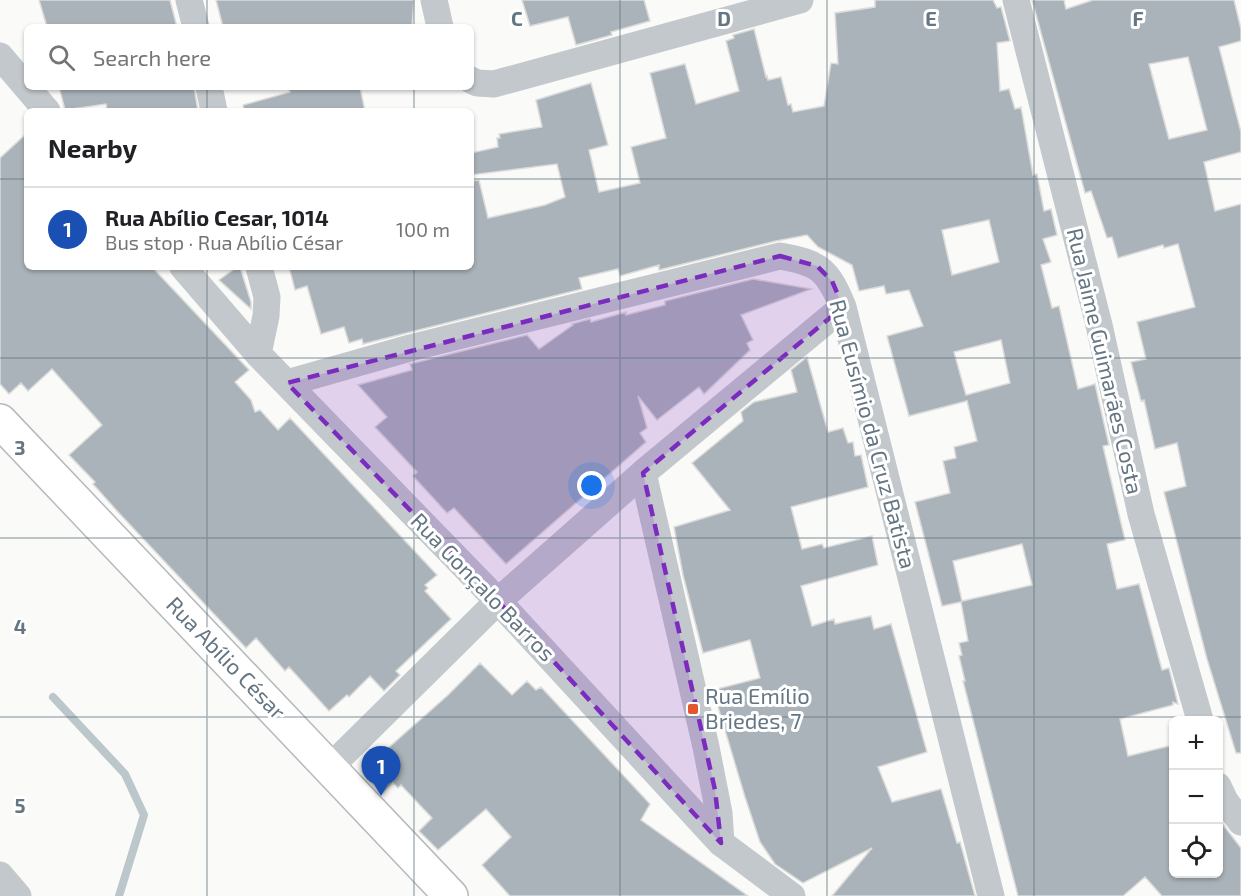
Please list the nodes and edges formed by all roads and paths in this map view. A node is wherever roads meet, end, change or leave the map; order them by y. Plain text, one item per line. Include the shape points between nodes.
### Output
1 (189, 0) edge
2 (434, 0) edge
3 (800, 0) edge
4 (1016, 0) edge
5 (195, 24) edge
6 (439, 24) edge
7 (0, 56) edge
8 (474, 82) edge
9 (24, 84) edge
10 (29, 90) edge
11 (210, 90) edge
12 (44, 108) edge
13 (213, 108) edge
14 (186, 270) edge
15 (261, 270) edge
16 (843, 307) junction
17 (258, 354) junction
18 (287, 383) junction
19 (0, 421) edge
20 (643, 473) junction
21 (498, 601) junction
22 (1199, 716) edge
23 (330, 767) junction
24 (1223, 797) edge
25 (1241, 822) edge
26 (721, 843) junction
27 (0, 875) edge
28 (18, 896) edge
29 (451, 896) edge
30 (792, 896) edge
31 (991, 896) edge

1 - 5 street
2 - 6 street
3 - 8 street via 494,84
4 - 22 street, Rua Jaime Guimarães Costa via 1099,325 1142,514
7 - 9 street
10 - 12 street
11 - 13 street
14 - 17 street, Rua Gonçalo Barros
15 - 17 street via 267,297
16 - 18 street, Rua Eusímio da Cruz Batista via 832,281 817,266 780,256 410,348
16 - 20 street
16 - 31 street, Rua Eusímio da Cruz Batista
17 - 18 street, Rua Gonçalo Barros
18 - 21 street, Rua Gonçalo Barros
19 - 23 main road, Rua Abílio César
20 - 21 street
20 - 26 street via 706,747
21 - 23 street
21 - 26 street, Rua Gonçalo Barros
23 - 29 main road, Rua Abílio César
24 - 25 street
26 - 30 street, Rua Gonçalo Barros
27 - 28 street

